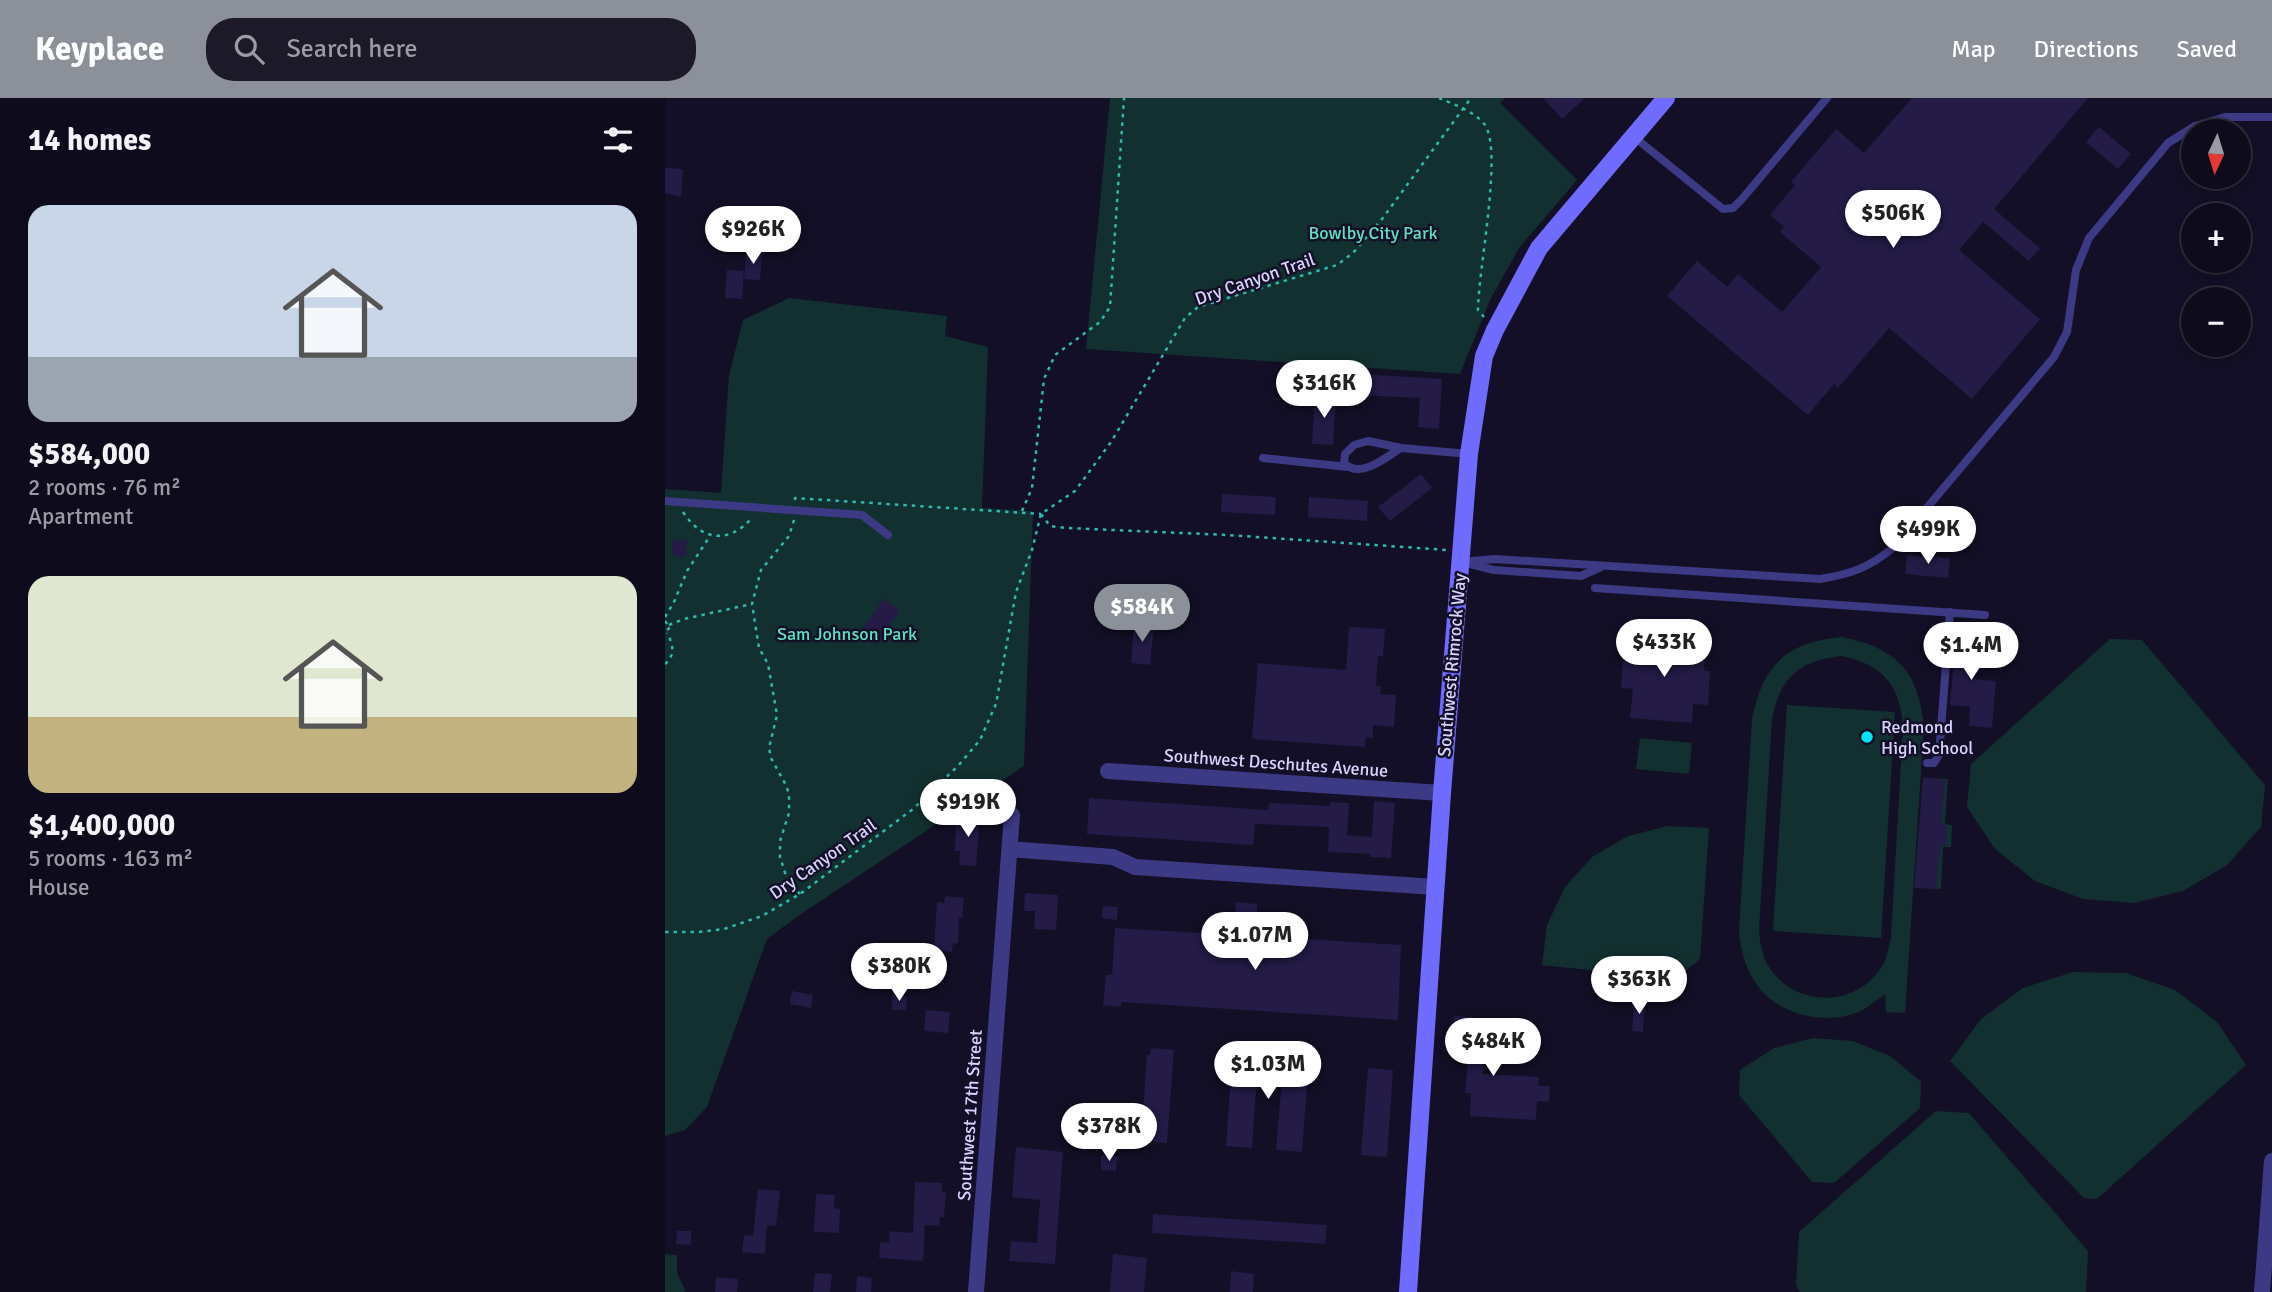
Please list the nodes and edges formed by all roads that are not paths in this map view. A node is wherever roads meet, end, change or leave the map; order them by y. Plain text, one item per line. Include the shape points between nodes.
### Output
1 (1666, 98) edge
2 (1827, 98) edge
3 (2272, 117) edge
4 (1633, 136) junction
5 (1401, 448) junction
6 (1469, 454) junction
7 (1263, 458) dead end
8 (1348, 467) junction
9 (665, 501) edge
10 (888, 535) dead end
11 (1461, 556) junction
12 (1595, 588) dead end
13 (1949, 612) junction
14 (1985, 615) dead end
15 (1927, 763) dead end
16 (1108, 771) dead end
17 (1441, 793) junction
18 (1012, 815) dead end
19 (1010, 849) junction
20 (1435, 887) junction
21 (2272, 1161) edge
22 (976, 1292) edge
23 (1408, 1292) edge
24 (2262, 1292) edge

1 - 4 main road, Southwest Rimrock Way
2 - 4 lane via 1733,208 1723,209
3 - 11 lane via 2225,117 2195,126 2168,143 2089,238 2075,270 2067,332 2054,357 1893,548 1871,565 1820,579
4 - 6 main road, Southwest Rimrock Way via 1539,248 1495,330 1484,356
5 - 6 lane
5 - 8 lane via 1369,468
5 - 8 lane via 1368,441 1354,444 1345,454
6 - 11 main road, Southwest Rimrock Way
7 - 8 lane
9 - 10 lane via 862,515
11 - 17 main road, Southwest Rimrock Way
12 - 13 lane
13 - 14 lane
13 - 15 lane via 1939,755 1934,763
16 - 17 street, Southwest Deschutes Avenue
17 - 20 main road, Southwest Rimrock Way
18 - 19 street, Southwest 17th Street
19 - 20 street via 1114,857 1135,867
19 - 22 street, Southwest 17th Street
20 - 23 main road, Southwest Rimrock Way
21 - 24 street

